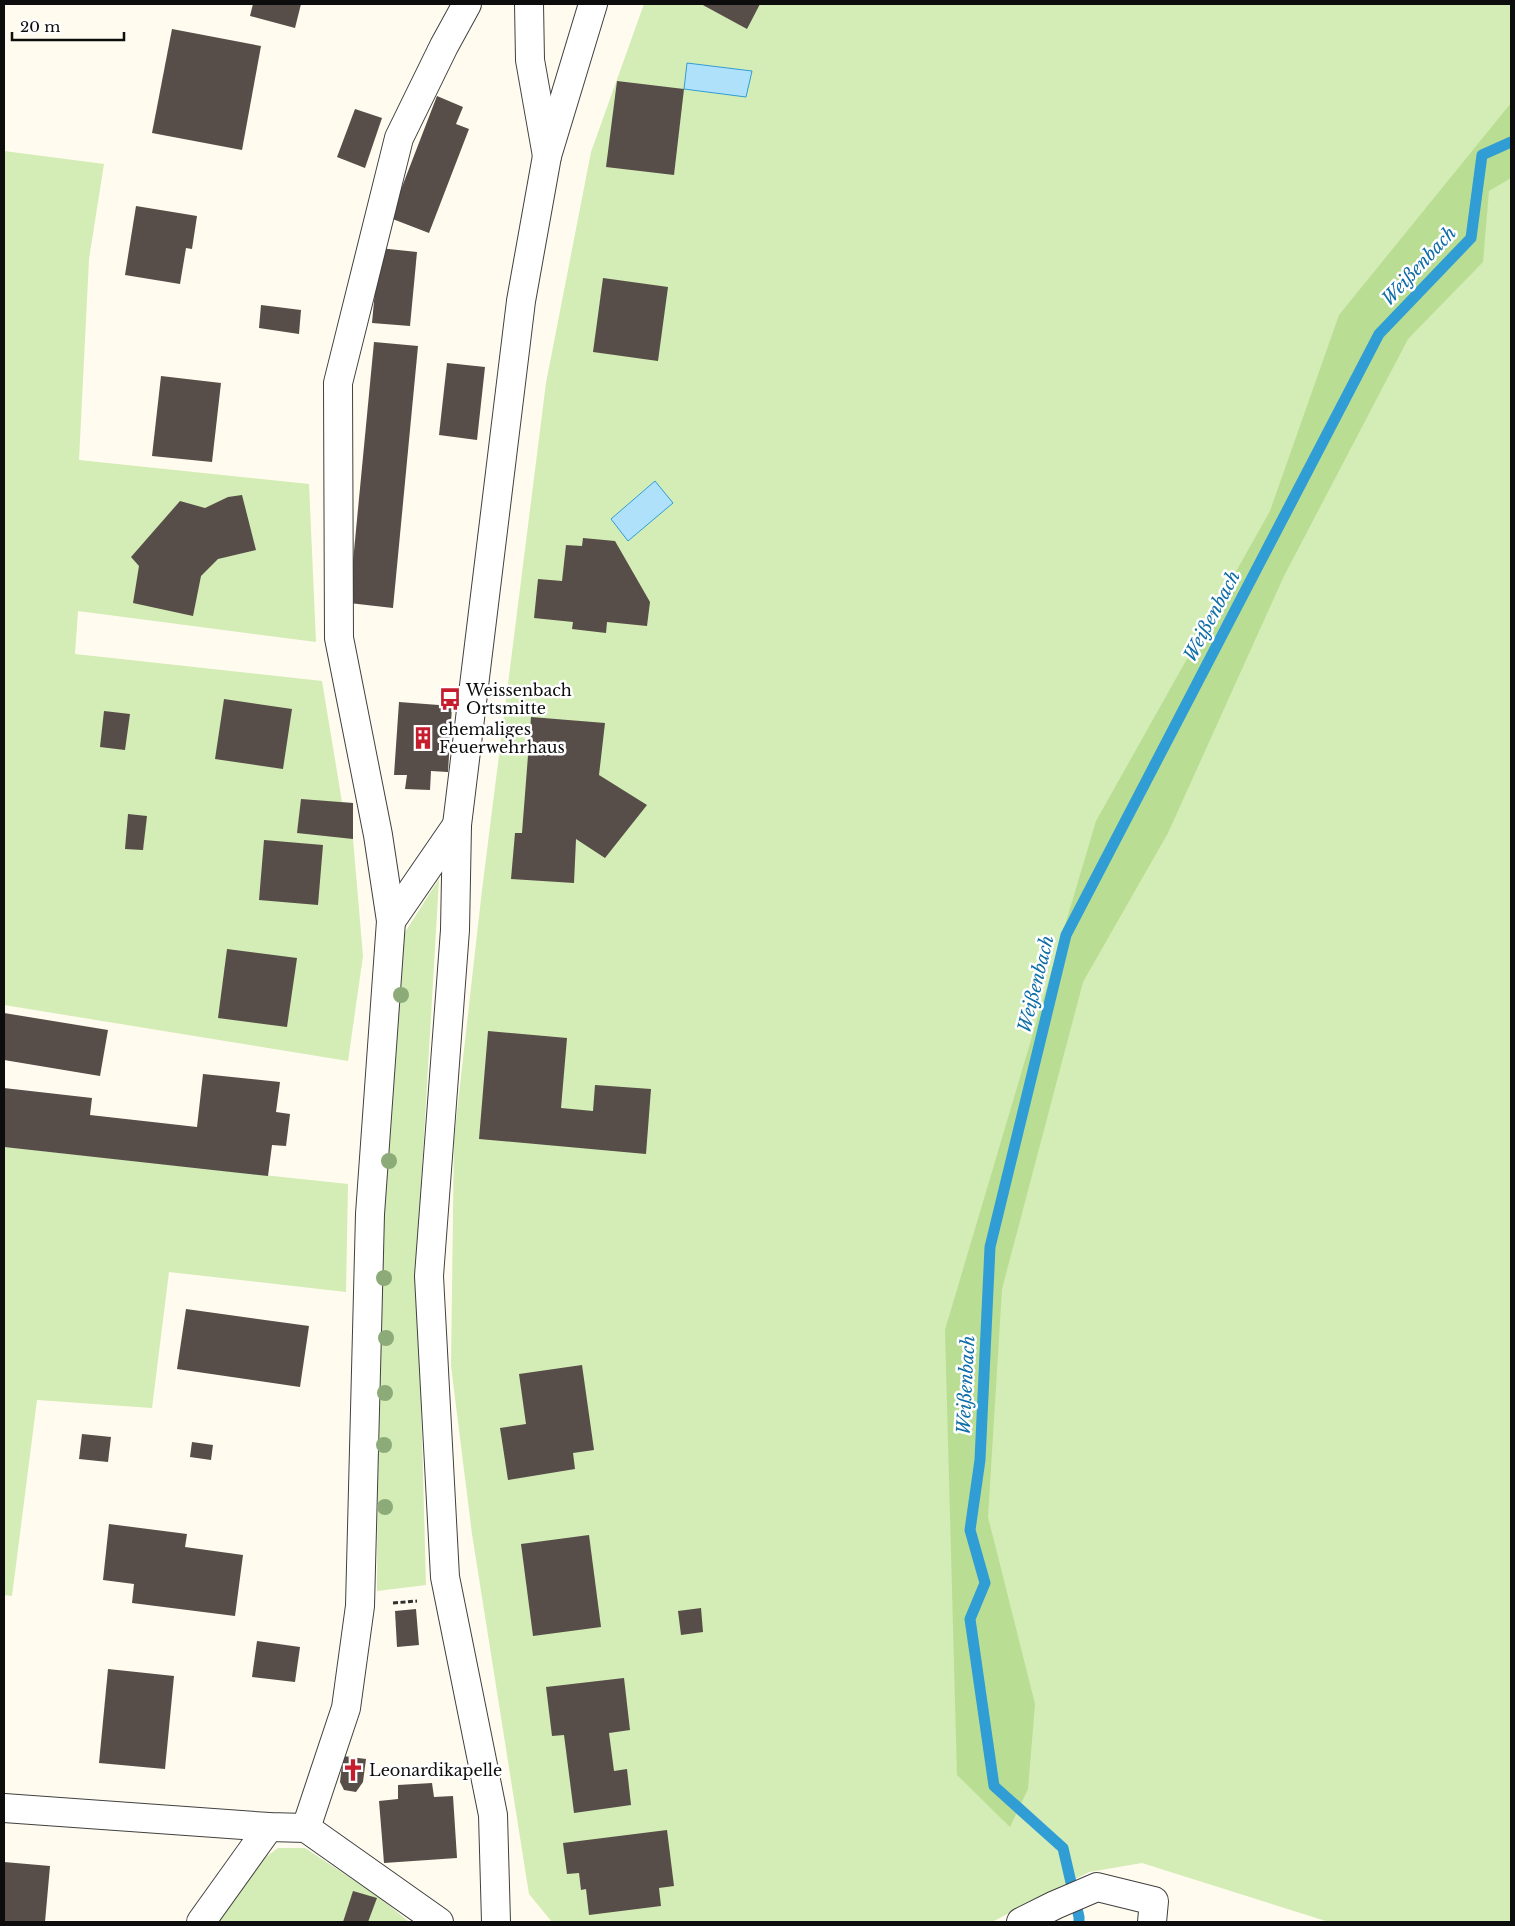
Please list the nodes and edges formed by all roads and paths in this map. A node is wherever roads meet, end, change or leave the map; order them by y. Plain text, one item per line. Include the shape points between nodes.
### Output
1 (467, 4) edge
2 (528, 4) edge
3 (593, 4) edge
4 (547, 156) junction
5 (457, 825) junction
6 (391, 921) junction
7 (448, 1598) junction
8 (360, 1606) junction
9 (4, 1808) edge
10 (270, 1828) junction
11 (306, 1828) junction
12 (201, 1922) edge
13 (439, 1922) edge
14 (496, 1922) edge
15 (1021, 1922) edge
16 (1152, 1922) edge

1 - 6 street via 399,138 338,383 339,638 378,835
2 - 4 street via 530,60
3 - 4 street
4 - 5 street via 521,301
5 - 6 street
5 - 7 street via 455,930 429,1276
6 - 8 street via 370,1214
7 - 8 path
7 - 14 street via 493,1815
8 - 11 street via 346,1708
9 - 10 street
10 - 11 street
10 - 12 street
11 - 13 street
15 - 16 street via 1097,1887 1154,1902

